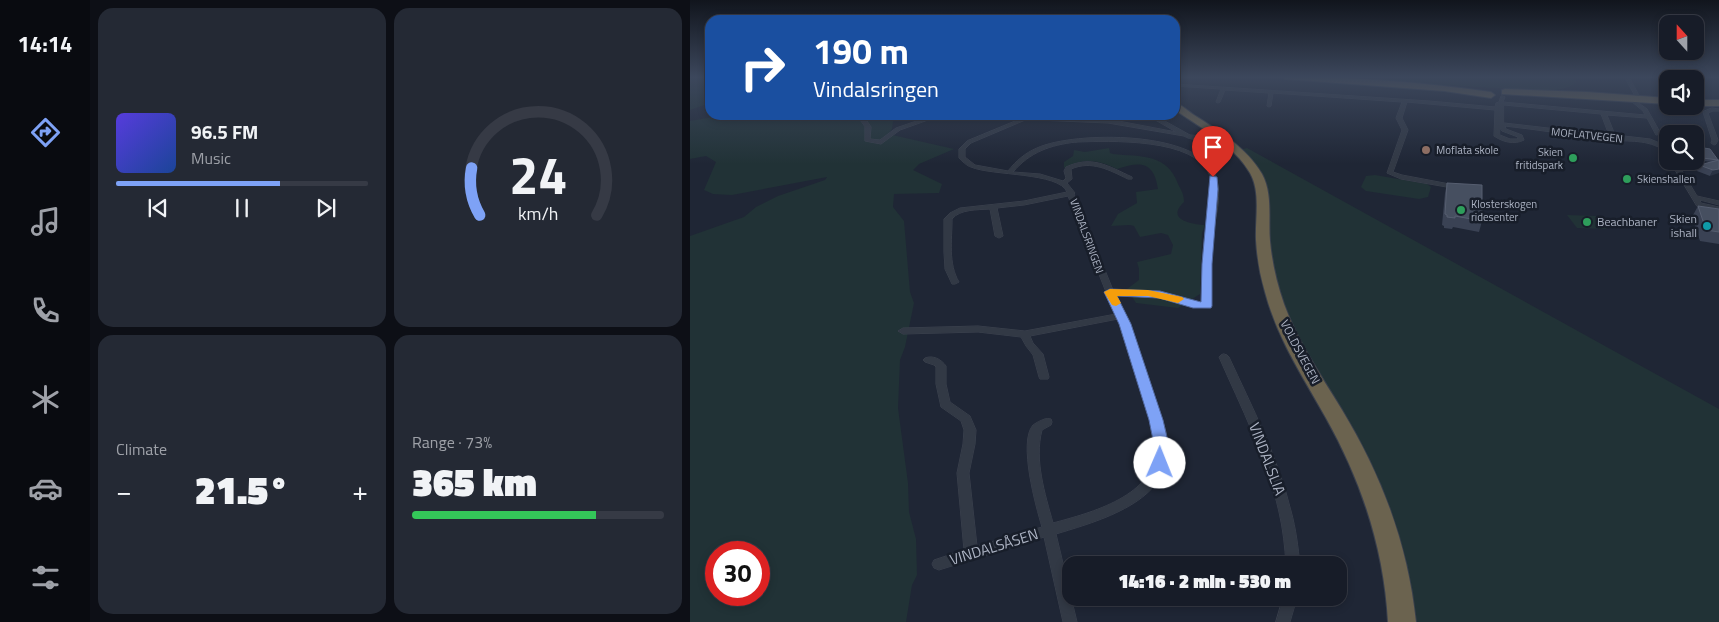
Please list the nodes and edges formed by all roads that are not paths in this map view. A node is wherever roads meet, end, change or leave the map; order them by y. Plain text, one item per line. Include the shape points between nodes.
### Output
1 (1403, 106) edge
2 (1499, 106) edge
3 (1555, 106) edge
4 (1640, 106) edge
5 (1180, 110) edge
6 (1719, 110) edge
7 (1602, 112) junction
8 (1648, 117) junction
9 (863, 120) edge
10 (924, 120) edge
11 (1026, 120) edge
12 (1108, 120) edge
13 (1159, 120) edge
14 (1658, 134) dead end
15 (1185, 135) junction
16 (1205, 138) dead end
17 (1613, 138) junction
18 (1714, 143) dead end
19 (1659, 145) edge
20 (1678, 170) edge
21 (1009, 173) junction
22 (1130, 178) dead end
23 (1063, 183) junction
24 (1463, 188) edge
25 (1072, 193) junction
26 (1694, 197) junction
27 (1719, 203) edge
28 (993, 207) junction
29 (1719, 209) edge
30 (999, 236) dead end
31 (955, 282) dead end
32 (1110, 292) junction
33 (1122, 316) junction
34 (903, 331) dead end
35 (1025, 334) junction
36 (1224, 357) dead end
37 (928, 360) dead end
38 (1044, 377) dead end
39 (1047, 422) dead end
40 (1048, 530) junction
41 (970, 553) junction
42 (1292, 556) edge
43 (939, 564) dead end
44 (1288, 606) edge
45 (1070, 622) edge
46 (1283, 622) edge
47 (1402, 622) edge

1 - 24 street via 1399,118 1405,130 1390,173 1401,178
2 - 17 street, MOFLATVEGEN via 1500,125
3 - 7 street, MOFLATVEGEN
4 - 8 street
5 - 47 highway, VOLDSVEGEN via 1235,151 1257,177 1262,191 1265,260 1275,302 1290,337 1352,445 1375,496 1397,569
6 - 18 street via 1705,112
7 - 8 street, MOFLATVEGEN
7 - 17 street
8 - 14 street
9 - 10 street via 868,127 867,140 880,142 898,129
11 - 21 street via 969,142 962,149 962,158 972,166
12 - 15 street
13 - 15 street
15 - 16 street
17 - 19 street, MOFLATVEGEN
20 - 26 street
21 - 23 street via 1050,178
21 - 32 street via 1024,156 1035,150 1079,141 1116,140 1150,142 1176,148 1196,157 1208,168 1214,181 1207,264 1208,310 1160,294
22 - 23 street via 1090,162 1068,168 1069,179
23 - 25 street, VINDALSRINGEN
25 - 28 street
25 - 32 street, VINDALSRINGEN
26 - 27 street
26 - 29 street via 1699,205
28 - 30 street
28 - 31 street via 960,210 949,218 949,268
32 - 33 street, VINDALSÅSEN
33 - 35 street
33 - 40 street, VINDALSÅSEN via 1160,434 1160,463 1144,489 1123,504
34 - 35 street via 978,329
35 - 38 street via 1038,354
36 - 42 street, VINDALSLIA via 1264,448 1283,501
37 - 41 street via 941,366 945,404 966,419 969,427 970,444 963,473
39 - 40 street via 1037,428 1034,447
40 - 41 street, VINDALSÅSEN
40 - 45 street, VINDALSÅSEN
41 - 43 street, VINDALSÅSEN
44 - 46 street

